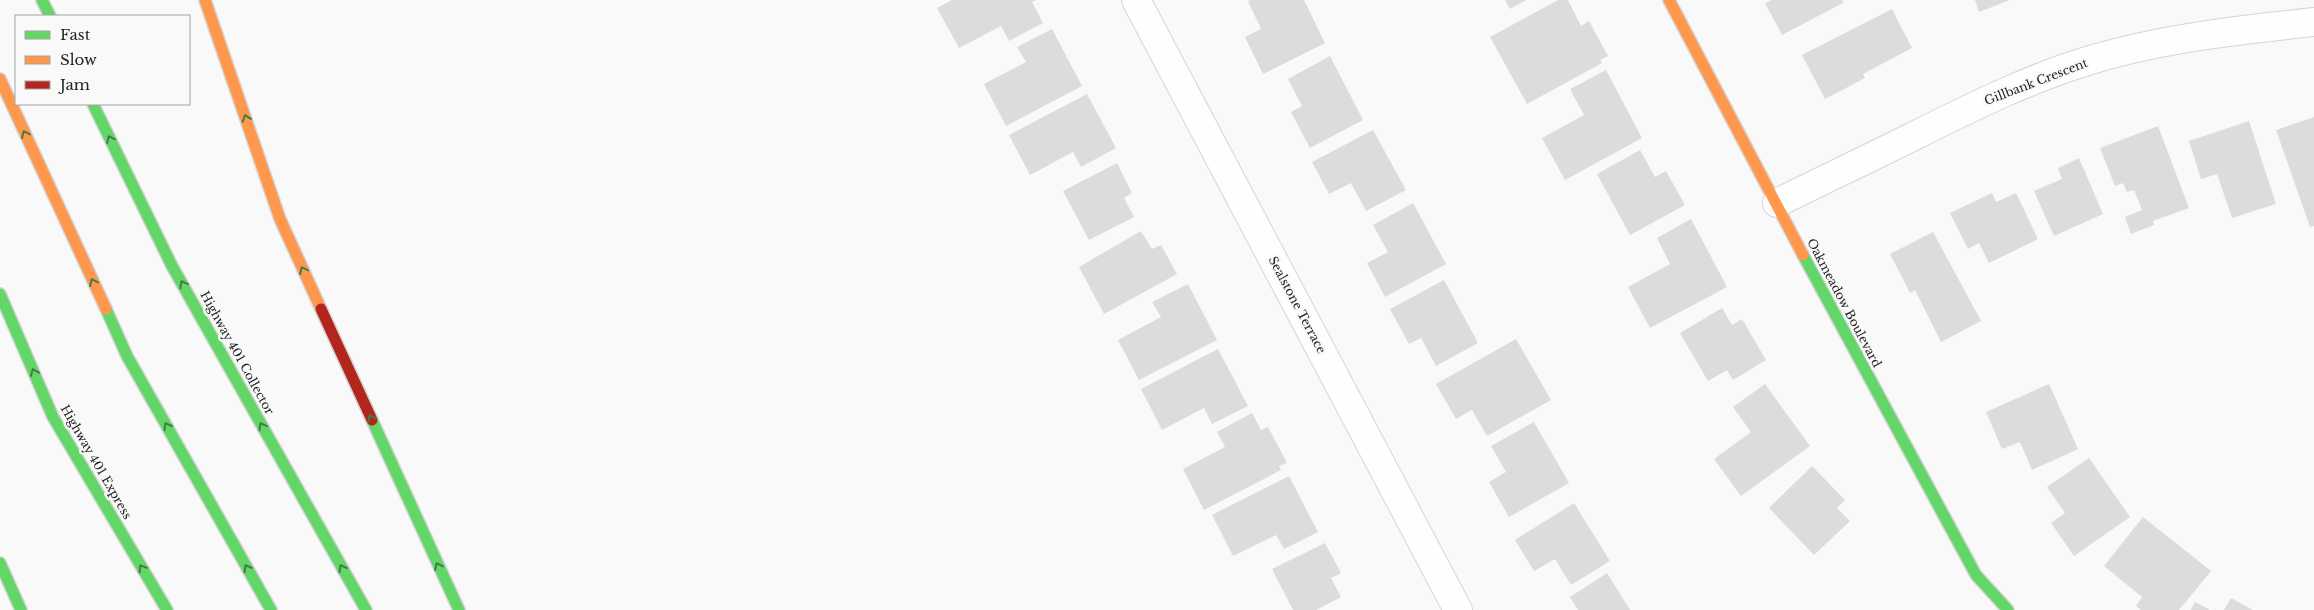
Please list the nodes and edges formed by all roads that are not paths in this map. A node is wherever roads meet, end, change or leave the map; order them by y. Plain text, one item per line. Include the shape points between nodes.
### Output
1 (42, 0) edge
2 (205, 0) edge
3 (1136, 0) edge
4 (1669, 0) edge
5 (50, 15) edge
6 (2314, 22) edge
7 (0, 79) edge
8 (93, 105) edge
9 (1776, 202) junction
10 (0, 294) edge
11 (0, 563) edge
12 (21, 610) edge
13 (167, 610) edge
14 (271, 610) edge
15 (366, 610) edge
16 (459, 610) edge
17 (1458, 610) edge
18 (2008, 610) edge

1 - 5 main road
16 -> 2 main road via 280,219
3 - 17 street, Sealstone Terrace
4 - 9 main road, Oakmeadow Boulevard
6 - 9 street, Gillbank Crescent via 2152,44 2058,71 1986,100
14 -> 7 main road via 127,356
15 -> 8 main road, Highway 401 Collector via 172,266
9 - 18 main road, Oakmeadow Boulevard via 1976,575
13 -> 10 main road, Highway 401 Express via 53,417
11 - 12 main road

